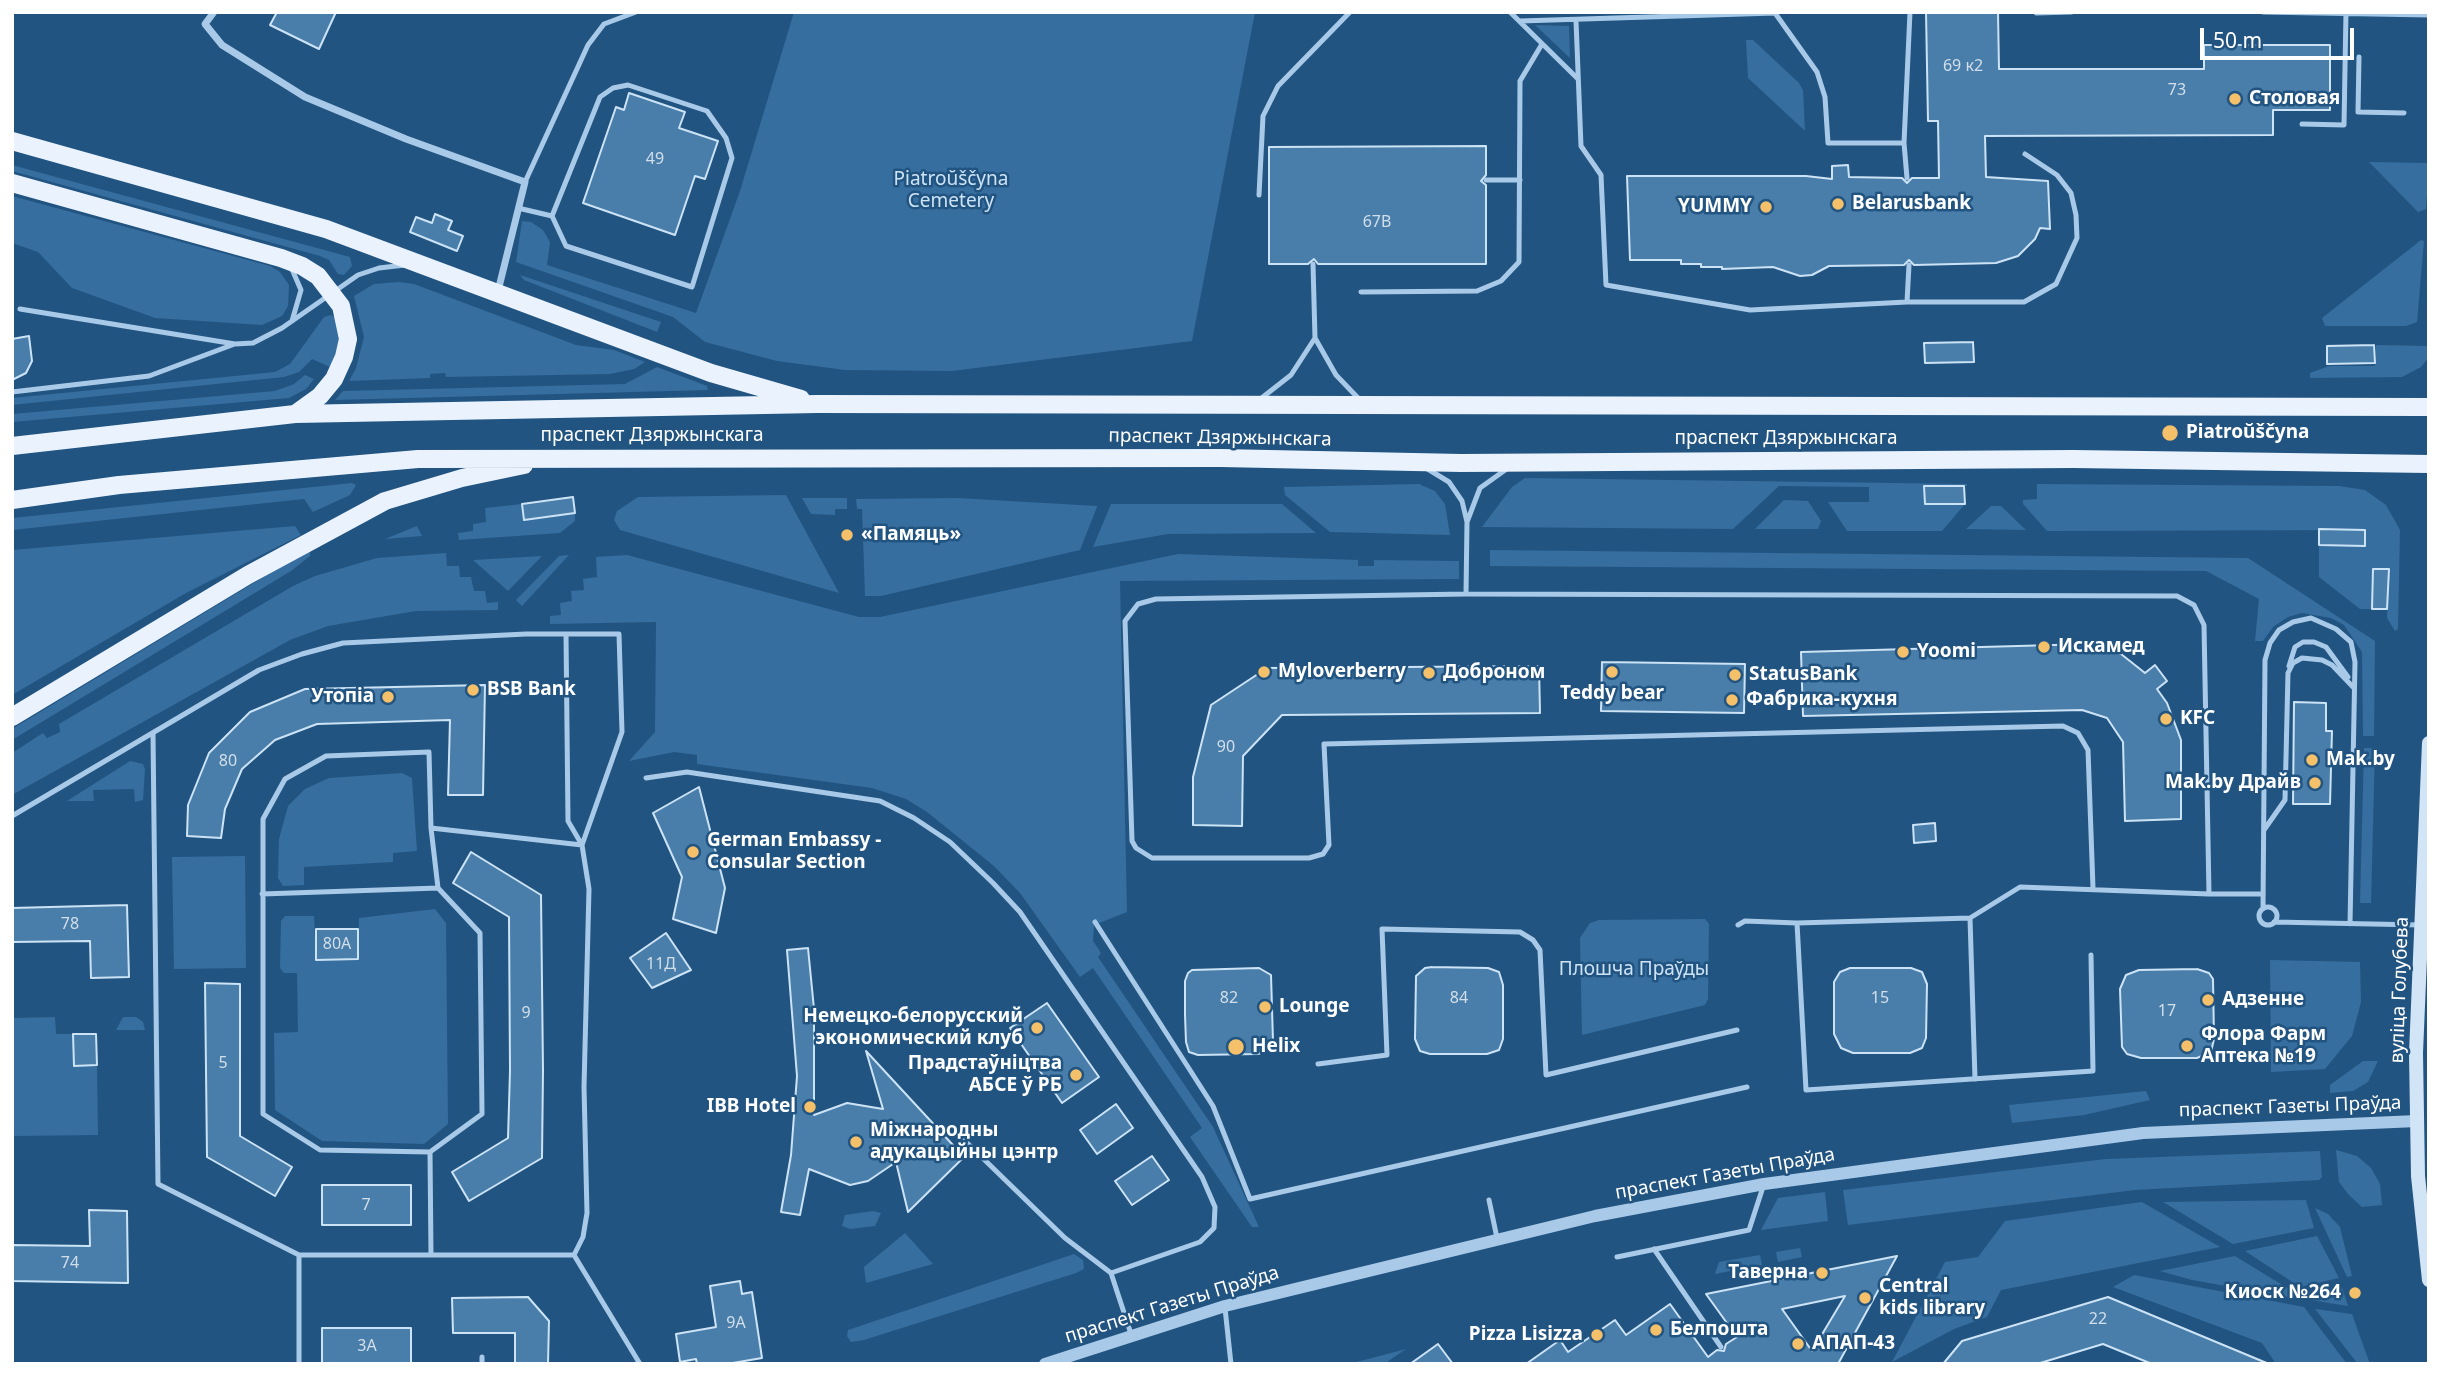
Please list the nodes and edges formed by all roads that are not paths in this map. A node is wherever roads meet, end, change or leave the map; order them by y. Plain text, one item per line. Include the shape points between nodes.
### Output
1 (214, 12) edge
2 (636, 12) edge
3 (1350, 12) edge
4 (1510, 12) edge
5 (1910, 12) edge
6 (2071, 12) edge
7 (2263, 12) edge
8 (2036, 13) edge
9 (2346, 13) edge
10 (2429, 15) edge
11 (1576, 21) junction
12 (1520, 22) junction
13 (1542, 44) junction
14 (2359, 57) dead end
15 (1578, 79) junction
16 (2404, 113) dead end
17 (2302, 124) dead end
18 (12, 141) edge
19 (1904, 143) junction
20 (2025, 154) dead end
21 (1907, 178) dead end
22 (1486, 180) dead end
23 (1520, 180) junction
24 (525, 182) junction
25 (12, 183) edge
26 (1259, 195) dead end
27 (518, 208) junction
28 (552, 216) junction
29 (281, 258) junction
30 (1313, 264) dead end
31 (429, 265) junction
32 (1909, 265) dead end
33 (332, 291) junction
34 (498, 291) junction
35 (1362, 292) dead end
36 (1907, 302) junction
37 (20, 309) dead end
38 (292, 321) junction
39 (1315, 338) junction
40 (235, 344) junction
41 (12, 392) edge
42 (817, 404) junction
43 (1251, 405) junction
44 (1367, 405) junction
45 (2429, 407) edge
46 (295, 414) junction
47 (12, 446) edge
48 (562, 457) junction
49 (1531, 461) junction
50 (1406, 463) junction
51 (2429, 464) edge
52 (12, 500) edge
53 (1467, 522) junction
54 (1466, 594) junction
55 (566, 634) junction
56 (2288, 673) junction
57 (2355, 689) junction
58 (12, 716) edge
59 (153, 733) junction
60 (2429, 743) edge
61 (646, 778) dead end
62 (12, 817) edge
63 (431, 828) junction
64 (2264, 830) junction
65 (582, 845) junction
66 (438, 888) junction
67 (2093, 888) junction
68 (262, 894) junction
69 (2209, 894) junction
70 (2263, 894) junction
71 (2263, 909) junction
72 (1970, 918) junction
73 (1095, 922) dead end
74 (2274, 922) junction
75 (1797, 923) junction
76 (2350, 924) junction
77 (1738, 925) dead end
78 (2421, 925) junction
79 (2091, 955) dead end
80 (1737, 1030) dead end
81 (1318, 1065) dead end
82 (1975, 1079) junction
83 (1747, 1087) dead end
84 (2423, 1121) edge
85 (962, 1138) dead end
86 (430, 1152) junction
87 (1764, 1184) junction
88 (1489, 1200) dead end
89 (1497, 1239) junction
90 (1654, 1249) junction
91 (299, 1255) junction
92 (430, 1255) junction
93 (574, 1255) junction
94 (1617, 1256) dead end
95 (1111, 1273) junction
96 (2429, 1280) edge
97 (1225, 1306) junction
98 (1132, 1336) junction
99 (1721, 1348) dead end
100 (299, 1364) edge
101 (640, 1364) edge
102 (1045, 1364) edge
103 (1231, 1364) edge

1 - 24 street via 205,24 222,45 305,97
2 - 24 lane via 604,24 588,45
3 - 26 lane via 1278,86 1263,116
4 - 12 lane
5 - 19 lane
6 - 8 lane
7 - 9 lane
9 - 10 lane
9 - 17 lane via 2344,125
11 - 12 lane
11 - 15 lane
11 - 19 lane via 1776,13 1817,72 1825,97 1828,143
12 - 13 lane
13 - 15 lane
13 - 23 lane via 1520,81
14 - 16 lane via 2358,112
15 - 36 lane via 1580,146 1601,175 1606,285 1750,310
18 - 31 main road via 326,229
19 - 21 lane
20 - 36 lane via 2057,175 2071,193 2077,238 2056,284 2024,302
22 - 23 lane
23 - 35 lane via 1518,262 1501,281 1477,291
24 - 27 street
25 - 29 main road
27 - 28 lane
27 - 34 street
28 - 28 lane via 600,97 612,88 628,85 707,111 726,138 732,158 692,288 566,246
29 - 33 main road via 302,266
29 - 38 lane via 300,290
30 - 39 lane
31 - 33 lane via 379,268
31 - 34 main road
32 - 36 lane
33 - 38 lane
33 - 46 main road via 345,318 348,339 344,358 320,396
34 - 42 main road via 711,373
37 - 40 lane
38 - 40 lane via 269,337
39 - 43 lane via 1291,375
39 - 44 lane via 1341,382
40 - 41 lane via 149,376
42 - 43 main road, праспект Дзяржынскага
42 - 46 main road, праспект Дзяржынскага
43 - 44 main road, праспект Дзяржынскага
44 - 45 main road, праспект Дзяржынскага
46 - 47 main road, праспект Дзяржынскага
48 - 50 main road, праспект Дзяржынскага via 1208,458
48 - 52 main road, праспект Дзяржынскага via 418,459 119,485
48 - 58 main road via 462,478 385,501 248,575
49 - 50 main road, праспект Дзяржынскага
49 - 51 main road, праспект Дзяржынскага via 2073,459
49 - 53 lane via 1507,468 1480,488
50 - 53 lane via 1429,469 1449,482 1462,502
53 - 54 lane
54 - 67 lane via 1156,599 1139,604 1125,621 1132,841 1136,848 1152,858 1309,858 1323,854 1329,845 1324,744 2063,726 2078,733 2088,750
54 - 69 lane via 2177,596 2194,605 2204,625
55 - 59 lane via 343,643 259,670
55 - 65 lane via 568,821
55 - 65 lane via 619,634 622,732
56 - 57 lane via 2302,658 2322,660
56 - 57 lane via 2295,647 2314,642 2337,659
56 - 64 lane via 2285,800
57 - 64 lane via 2351,642 2336,629 2311,618 2279,630 2270,643 2265,660
57 - 76 lane
59 - 62 lane
59 - 91 lane via 158,1184
60 - 78 main road, вуліца Голубева
61 - 95 lane via 687,772 880,801 950,842 1020,912 1202,1177 1216,1207 1214,1228 1200,1242
63 - 65 lane
63 - 66 lane
63 - 68 lane via 429,752 326,756 285,779 263,820
64 - 70 lane
65 - 93 lane via 589,889 584,1087 587,1213
66 - 68 lane
66 - 86 lane via 480,933 482,1115
67 - 69 lane
67 - 72 lane via 2020,887
68 - 86 lane via 263,1114 320,1150
69 - 70 lane
70 - 71 lane
71 - 74 lane via 2275,912
71 - 74 lane via 2261,922
72 - 75 lane
72 - 82 lane
73 - 83 lane via 1213,1105 1250,1199
74 - 76 lane
75 - 77 lane via 1745,921
75 - 82 lane via 1806,1090
76 - 78 lane
78 - 84 main road, вуліца Голубева
79 - 82 lane via 2093,1071
80 - 81 lane via 1546,1075 1540,950 1533,940 1520,932 1382,929 1387,1055
84 - 87 street, праспект Газеты Праўда via 2143,1133
84 - 96 main road, вуліца Голубева via 2421,1212
85 - 95 lane via 1065,1238
86 - 92 lane
87 - 89 street, праспект Газеты Праўда
87 - 90 lane via 1749,1230
88 - 89 lane
89 - 97 street, праспект Газеты Праўда
90 - 94 lane
90 - 99 lane
91 - 92 lane
91 - 100 lane
92 - 93 lane
93 - 101 lane
95 - 98 lane
97 - 98 street, праспект Газеты Праўда
97 - 103 lane
98 - 102 street, праспект Газеты Праўда

